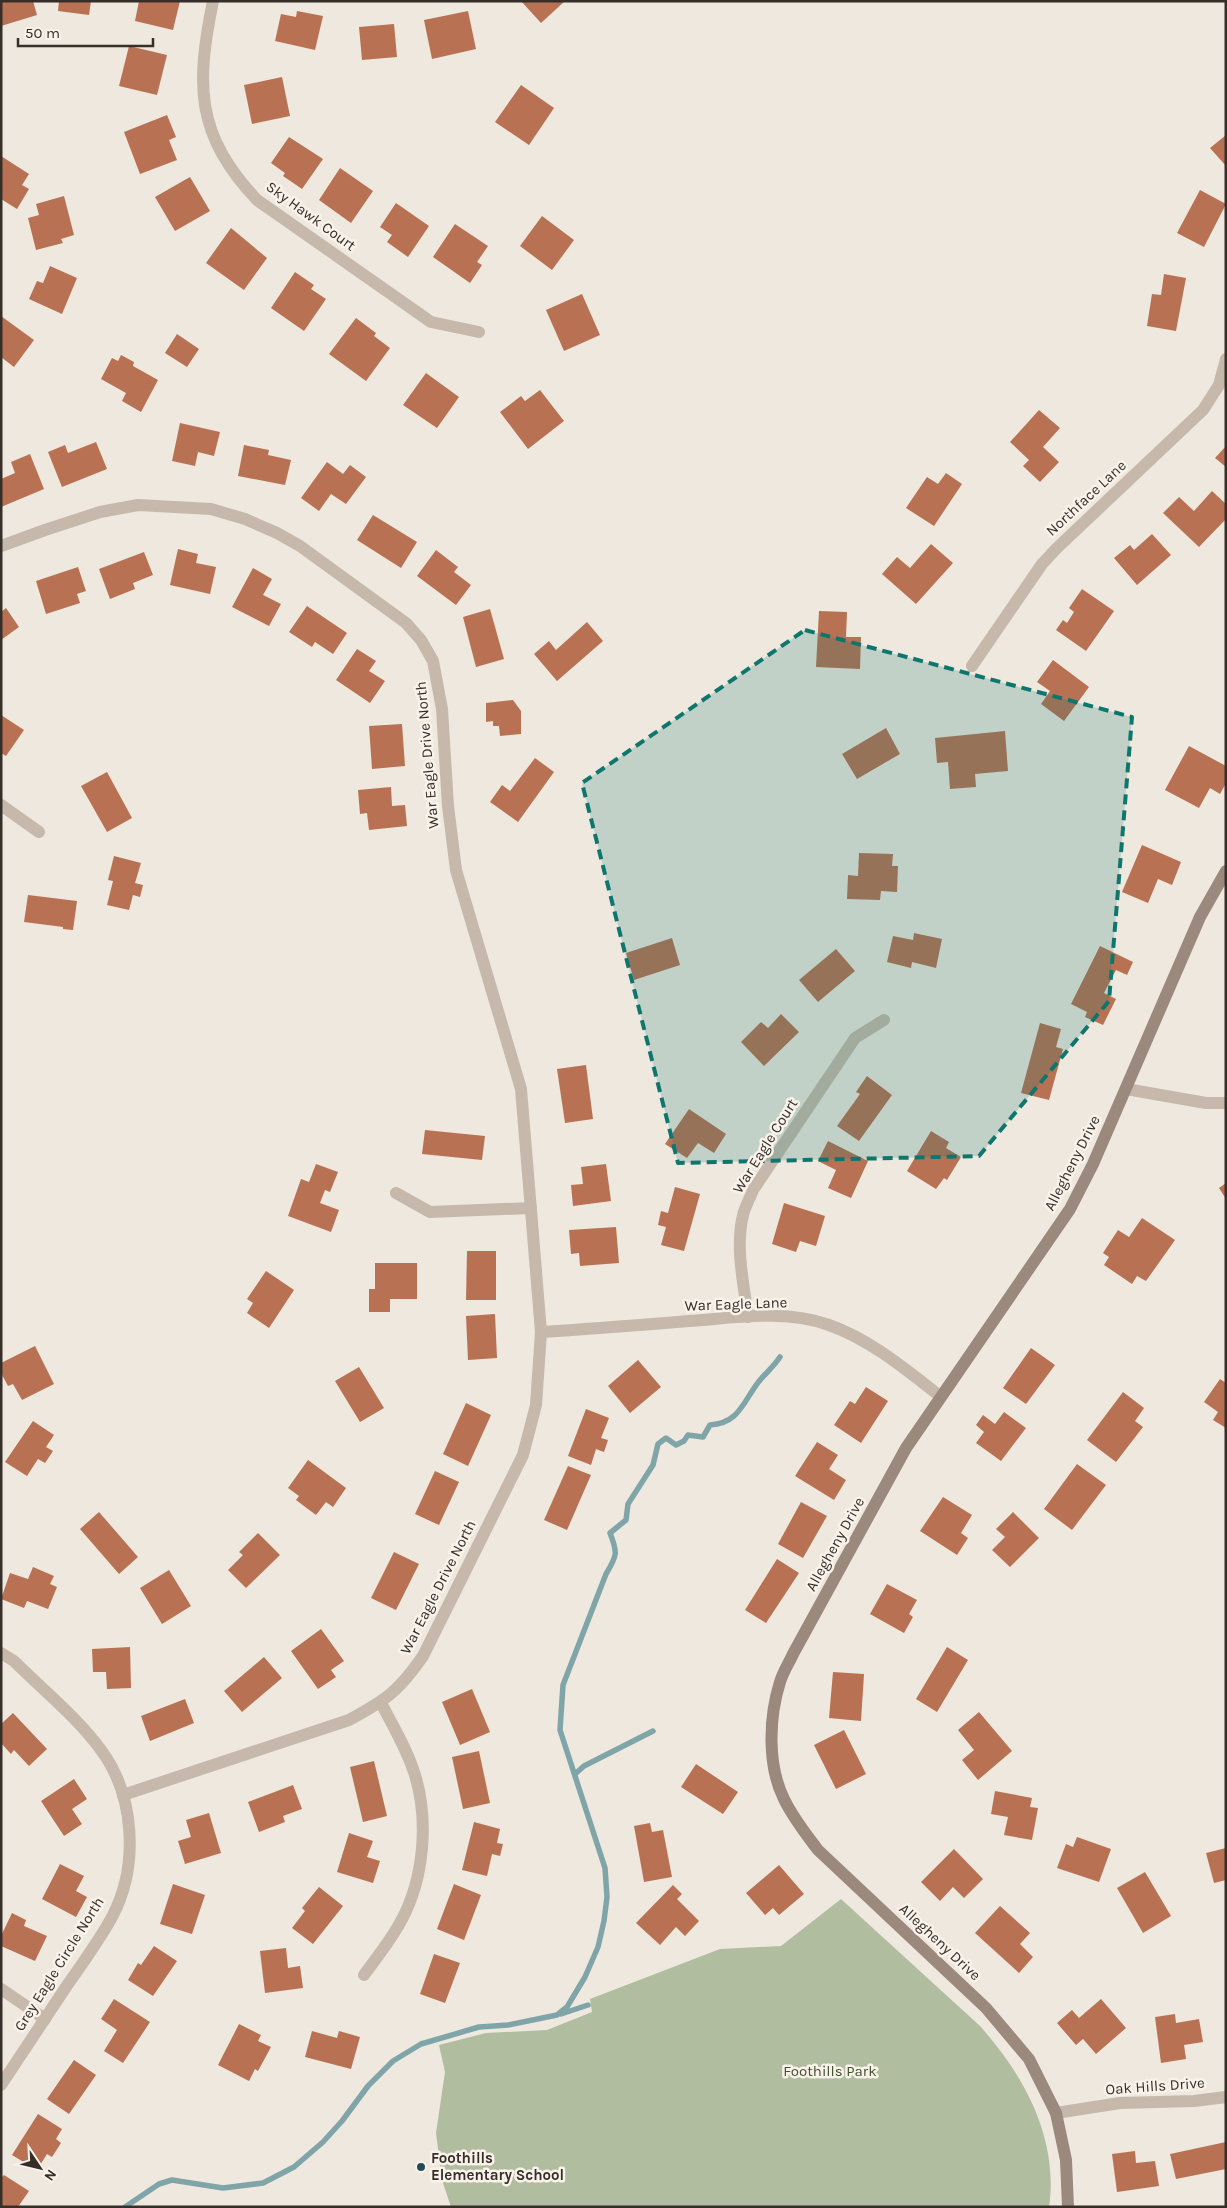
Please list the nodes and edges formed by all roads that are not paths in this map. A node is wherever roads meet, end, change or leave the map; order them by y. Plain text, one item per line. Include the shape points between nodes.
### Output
1 (213, 1) edge
2 (479, 332) dead end
3 (1226, 359) edge
4 (1, 546) edge
5 (972, 666) dead end
6 (1, 805) edge
7 (39, 832) dead end
8 (1226, 871) edge
9 (884, 1020) dead end
10 (1126, 1090) junction
11 (1226, 1103) edge
12 (396, 1192) dead end
13 (531, 1208) junction
14 (748, 1317) junction
15 (541, 1332) junction
16 (940, 1396) junction
17 (1, 1653) edge
18 (381, 1703) junction
19 (123, 1795) junction
20 (364, 1975) dead end
21 (1, 1990) edge
22 (45, 2019) junction
23 (1, 2085) edge
24 (1226, 2097) edge
25 (1056, 2113) junction
26 (1068, 2207) edge

1 - 2 street, Sky Hawk Court via 202,69 203,99 210,129 239,181 257,200 431,322
3 - 5 street, Northface Lane via 1219,385 1203,410 1042,564
4 - 13 street, War Eagle Drive North via 100,512 138,505 211,509 246,519 300,546 390,610 422,640 433,661 439,685 456,870 521,1089
6 - 7 street
8 - 10 street, Allegheny Drive via 1200,917
9 - 14 street, War Eagle Court via 855,1038 753,1190 743,1215 740,1237
10 - 11 street via 1206,1103
10 - 16 street, Allegheny Drive via 1094,1164 1070,1209
12 - 13 street via 430,1212
13 - 15 street, War Eagle Drive North
14 - 15 street, War Eagle Lane
14 - 16 street, War Eagle Lane via 791,1317 827,1324 881,1351
15 - 18 street, War Eagle Drive North via 536,1405 523,1454 423,1656 412,1674
16 - 25 street, Allegheny Drive via 906,1448 780,1681 773,1710 772,1745 776,1773 783,1797 796,1821 818,1850 986,2008 1029,2058
17 - 19 street, Grey Eagle Circle North via 14,1661 85,1731 115,1772
18 - 19 street, War Eagle Drive North via 349,1720
18 - 20 street via 415,1775 422,1803 423,1831 412,1895 388,1943
19 - 22 street, Grey Eagle Circle North via 130,1847 121,1895 113,1916
21 - 22 street
22 - 23 street, Grey Eagle Circle North
24 - 25 street, Oak Hills Drive via 1120,2103
25 - 26 street, Allegheny Drive via 1066,2160

